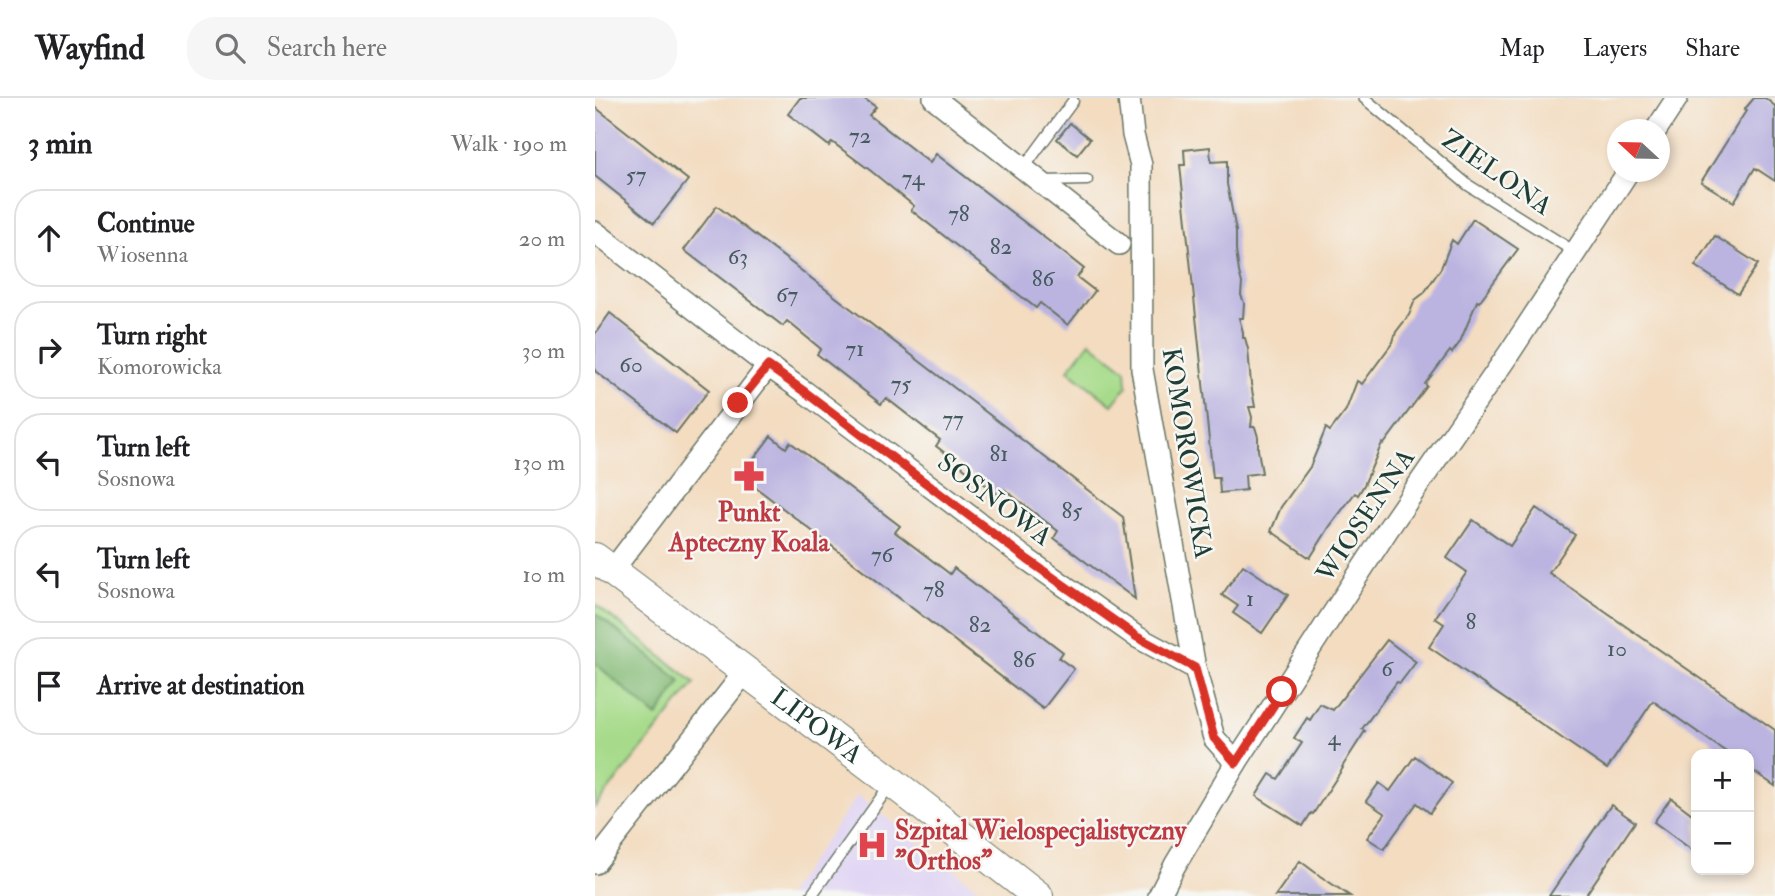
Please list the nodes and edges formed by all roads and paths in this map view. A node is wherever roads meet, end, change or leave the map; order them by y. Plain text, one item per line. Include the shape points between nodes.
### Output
1 (934, 98) edge
2 (1129, 98) edge
3 (1364, 98) edge
4 (1677, 98) edge
5 (1073, 101) dead end
6 (1663, 119) edge
7 (1023, 169) junction
8 (1087, 180) dead end
9 (1041, 181) junction
10 (1621, 182) edge
11 (595, 232) edge
12 (1119, 244) dead end
13 (1575, 252) junction
14 (768, 366) junction
15 (604, 564) edge
16 (1195, 668) junction
17 (745, 672) junction
18 (1236, 763) junction
19 (892, 782) junction
20 (595, 863) edge
21 (811, 896) edge
22 (1038, 896) edge
23 (1159, 896) edge

1 - 7 street
2 - 16 street, KOMOROWICKA via 1141,165 1142,369
3 - 13 lane, ZIELONA via 1468,185
4 - 6 street
5 - 7 lane
7 - 9 street
8 - 9 lane
9 - 12 street
10 - 13 street, WIOSENNA
11 - 14 street, SOSNOWA
13 - 18 street, WIOSENNA
14 - 15 street
14 - 16 street, SOSNOWA via 1028,560 1137,637
15 - 17 street, LIPOWA
16 - 18 street, KOMOROWICKA via 1214,738
17 - 19 street, LIPOWA
17 - 20 street
18 - 23 street, WIOSENNA
19 - 21 lane
19 - 22 street, LIPOWA

